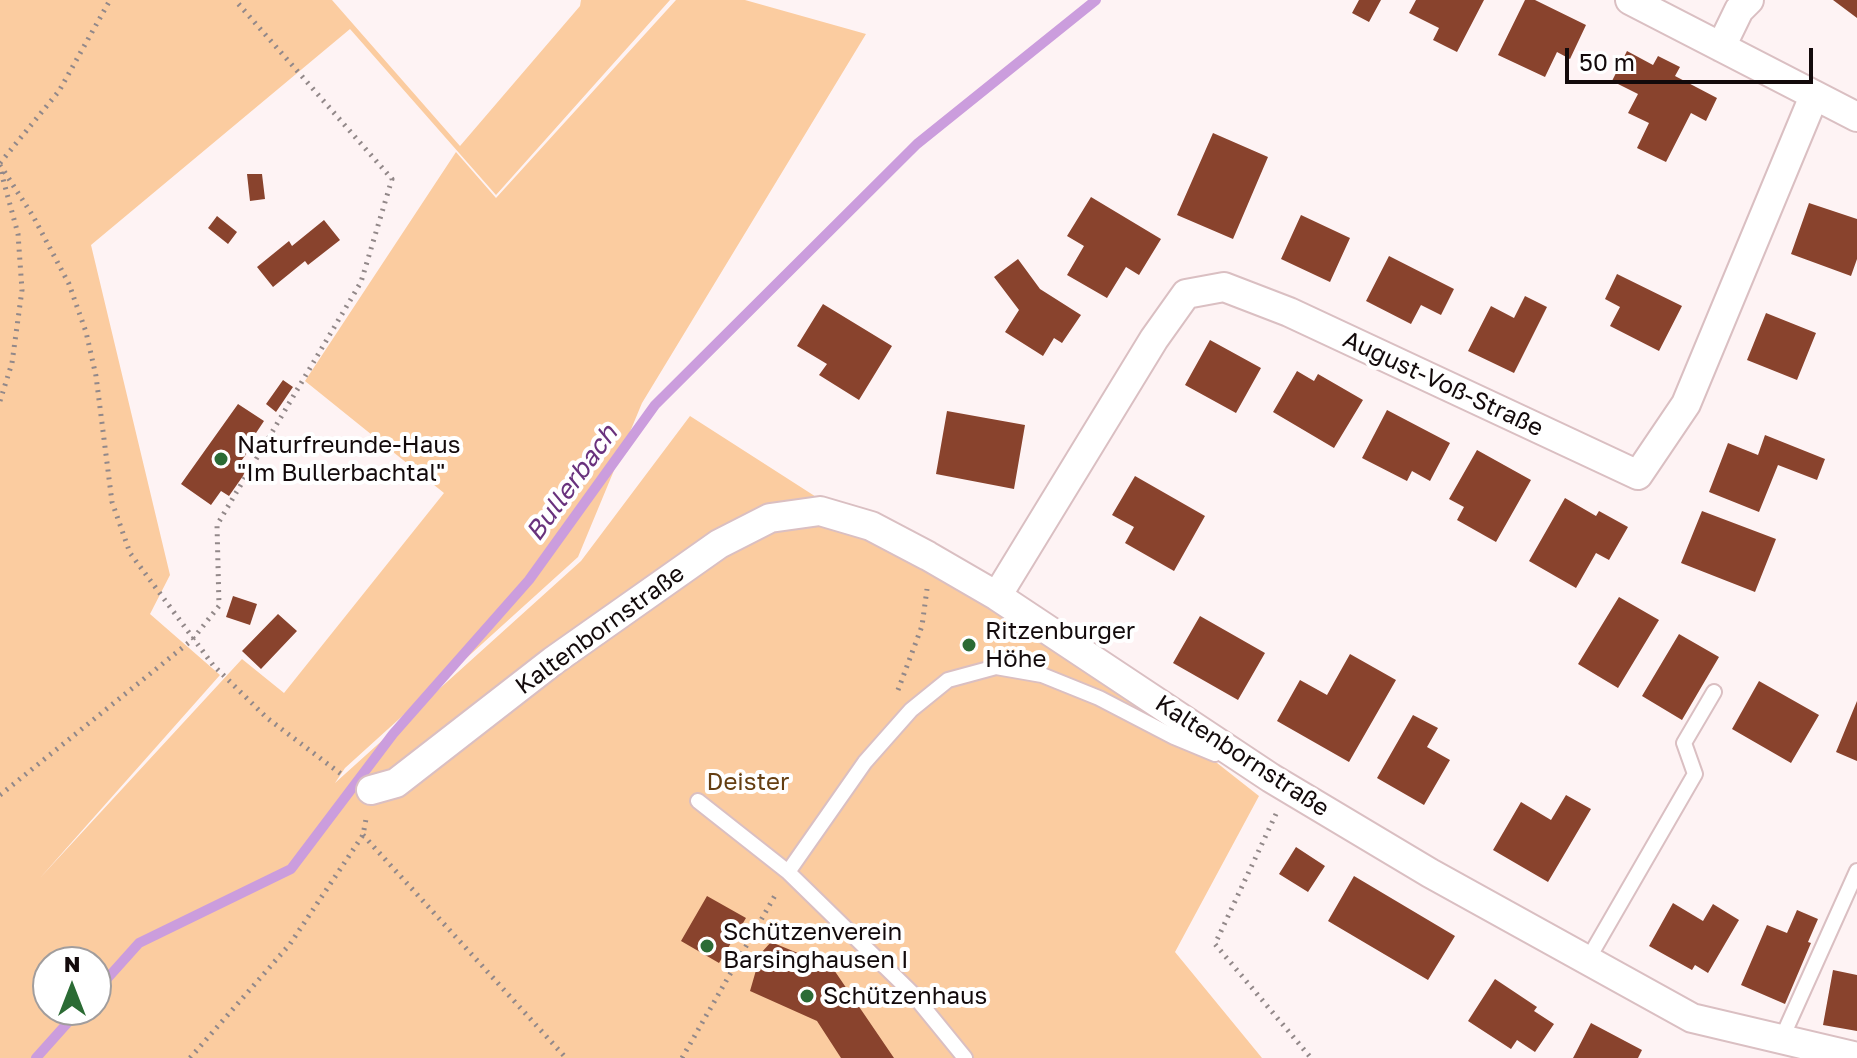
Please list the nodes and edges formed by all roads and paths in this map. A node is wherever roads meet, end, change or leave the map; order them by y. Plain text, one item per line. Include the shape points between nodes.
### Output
1 (110, 0) edge
2 (235, 0) edge
3 (1630, 0) edge
4 (1749, 0) edge
5 (1721, 47) junction
6 (1814, 96) junction
7 (1857, 117) edge
8 (0, 165) edge
9 (0, 401) edge
10 (928, 556) junction
11 (997, 596) junction
12 (192, 640) junction
13 (1714, 692) dead end
14 (894, 701) dead end
15 (341, 775) dead end
16 (1279, 783) junction
17 (371, 790) dead end
18 (0, 795) edge
19 (698, 801) dead end
20 (1857, 871) edge
21 (788, 872) junction
22 (1587, 961) junction
23 (1781, 1040) junction
24 (1857, 1057) edge
25 (190, 1058) edge
26 (566, 1058) edge
27 (682, 1058) edge
28 (965, 1058) edge
29 (1311, 1058) edge

1 - 8 path via 59,91
2 - 12 path via 392,179 361,282 217,525 219,606
3 - 5 street
4 - 5 street
5 - 6 street
6 - 7 street
6 - 11 street, August-Voß-Straße via 1686,404 1638,475 1289,312 1224,287 1199,291 1186,294 1154,339
8 - 9 path via 18,234 22,290 12,363
8 - 12 path via 69,284 86,332 112,502 130,553
10 - 11 street, Kaltenbornstraße
10 - 14 path via 922,626
10 - 17 street, Kaltenbornstraße via 871,526 820,511 770,518 719,544 553,661 396,783
11 - 16 street, Kaltenbornstraße
12 - 15 path via 267,718
12 - 18 path
13 - 22 lane via 1684,743 1695,774
16 - 21 lane via 1085,692 1042,675 996,667 948,680 911,710 865,762
16 - 22 street, Kaltenbornstraße
16 - 29 path via 1215,944
19 - 21 lane
20 - 23 lane
21 - 27 path
21 - 28 lane via 912,993
22 - 23 street, Kaltenbornstraße via 1692,1018
23 - 24 street, Kaltenbornstraße
25 - 26 path via 290,944 363,835

